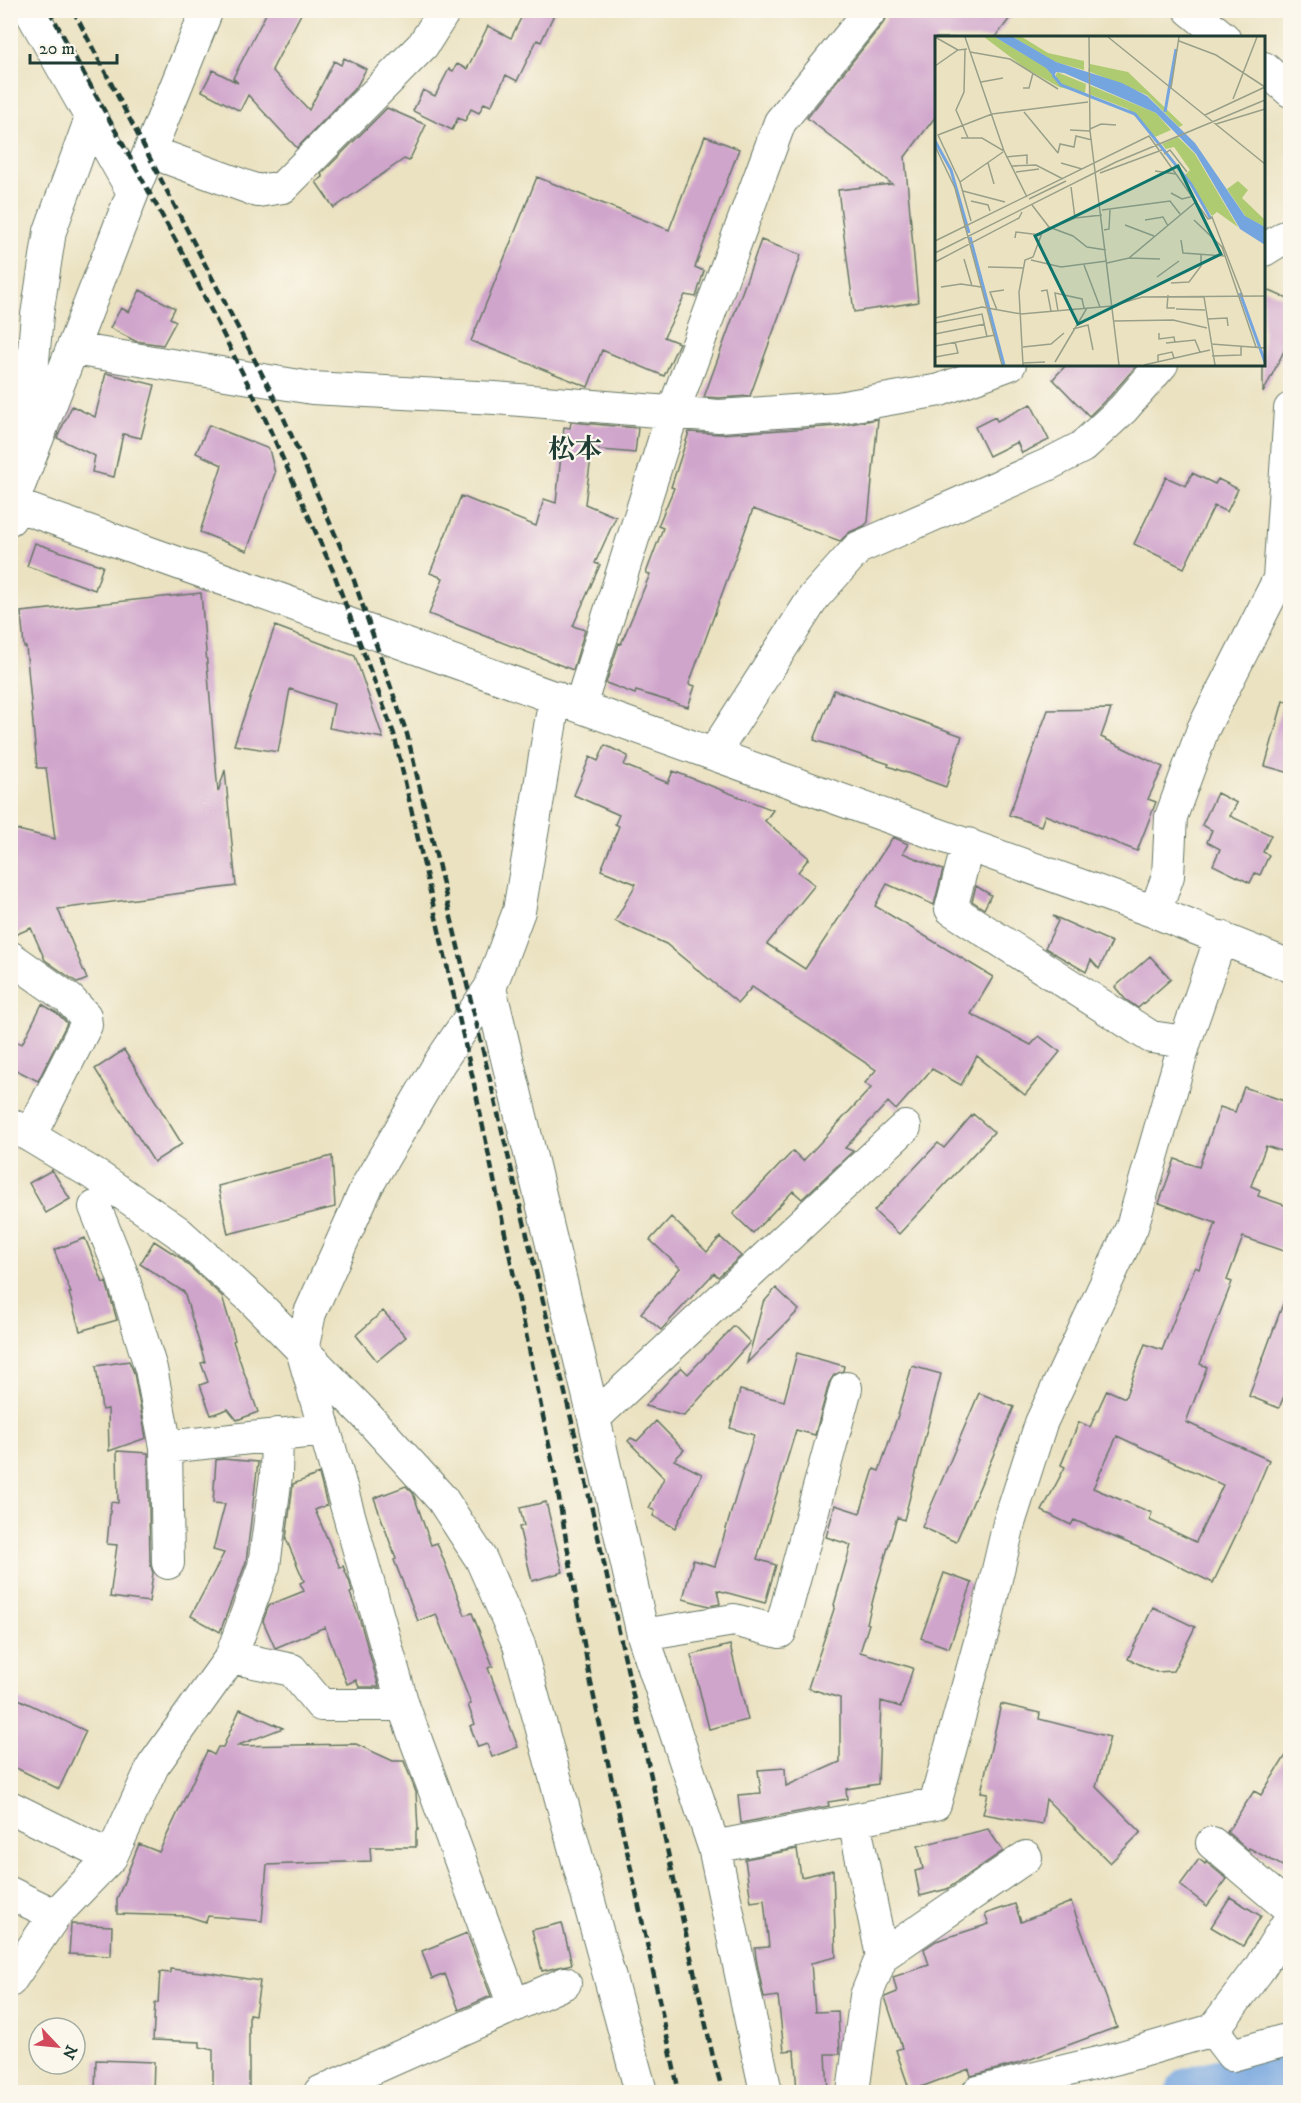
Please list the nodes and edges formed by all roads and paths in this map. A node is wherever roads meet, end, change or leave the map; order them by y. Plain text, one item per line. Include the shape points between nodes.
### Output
1 (30, 10) edge
2 (207, 10) edge
3 (445, 10) edge
4 (871, 10) edge
5 (1190, 10) edge
6 (1222, 36) edge
7 (91, 118) junction
8 (151, 152) junction
9 (133, 192) junction
10 (1290, 234) edge
11 (1265, 249) edge
12 (73, 349) junction
13 (1005, 366) edge
14 (1160, 366) edge
15 (1290, 409) edge
16 (673, 412) junction
17 (1289, 447) edge
18 (24, 474) junction
19 (11, 509) edge
20 (1285, 581) edge
21 (567, 702) junction
22 (714, 753) junction
23 (968, 844) junction
24 (1155, 912) junction
25 (1221, 937) junction
26 (10, 957) edge
27 (1290, 966) edge
28 (490, 988) junction
29 (1185, 1042) junction
30 (905, 1127) dead end
31 (20, 1130) edge
32 (95, 1207) dead end
33 (302, 1350) junction
34 (846, 1388) dead end
35 (594, 1418) junction
36 (324, 1431) junction
37 (277, 1434) junction
38 (166, 1447) junction
39 (168, 1563) dead end
40 (643, 1635) junction
41 (231, 1657) junction
42 (403, 1705) junction
43 (10, 1807) edge
44 (854, 1821) junction
45 (1212, 1844) dead end
46 (714, 1847) junction
47 (111, 1857) junction
48 (1026, 1857) dead end
49 (10, 1893) edge
50 (1290, 1909) edge
51 (55, 1915) junction
52 (1290, 1920) edge
53 (882, 1956) junction
54 (10, 1981) edge
55 (566, 1983) dead end
56 (514, 2006) junction
57 (1213, 2030) junction
58 (1290, 2039) edge
59 (320, 2092) edge
60 (641, 2092) edge
61 (766, 2092) edge
62 (853, 2092) edge
63 (978, 2092) edge

1 - 7 street
2 - 8 street
3 - 8 street via 423,45 283,186 258,191
4 - 16 street via 780,122
5 - 6 street
7 - 9 street
7 - 18 street via 50,231 37,315
8 - 9 street
9 - 12 street
10 - 11 street
12 - 16 street via 312,388
12 - 18 street
13 - 16 street via 940,390 838,408 719,416
14 - 22 street via 1123,409 1082,447 858,548 814,597
15 - 17 street
16 - 21 street
17 - 20 street
18 - 19 street
19 - 21 street
20 - 24 street via 1203,729 1171,817 1168,876
21 - 22 street
21 - 28 street via 519,910
22 - 23 street
23 - 24 street
23 - 29 street via 951,909 1151,1037
24 - 25 street
25 - 27 street
25 - 29 street
26 - 31 street via 69,999 85,1016 86,1025
28 - 33 street via 440,1062 367,1186 310,1313
28 - 35 street
29 - 44 street via 1132,1227 1041,1423 1008,1523 988,1613 935,1804
30 - 35 street
31 - 33 street via 100,1178 178,1232
32 - 38 street via 122,1274 151,1369
33 - 36 street
33 - 60 street via 442,1499 481,1559 519,1645
34 - 40 street via 780,1632 734,1620
35 - 40 street
36 - 37 street
36 - 42 street
37 - 38 street
37 - 41 street via 276,1476 264,1566
38 - 39 street
40 - 46 street
41 - 42 street via 292,1670 321,1705
41 - 47 street via 153,1766
42 - 56 street
43 - 47 street
44 - 46 street
44 - 53 street
45 - 50 street
46 - 61 street
47 - 51 street
48 - 53 street
49 - 51 street
51 - 54 street
52 - 57 street
53 - 62 street via 866,1996
55 - 56 street
56 - 59 street
57 - 58 street via 1232,2055
57 - 63 street

